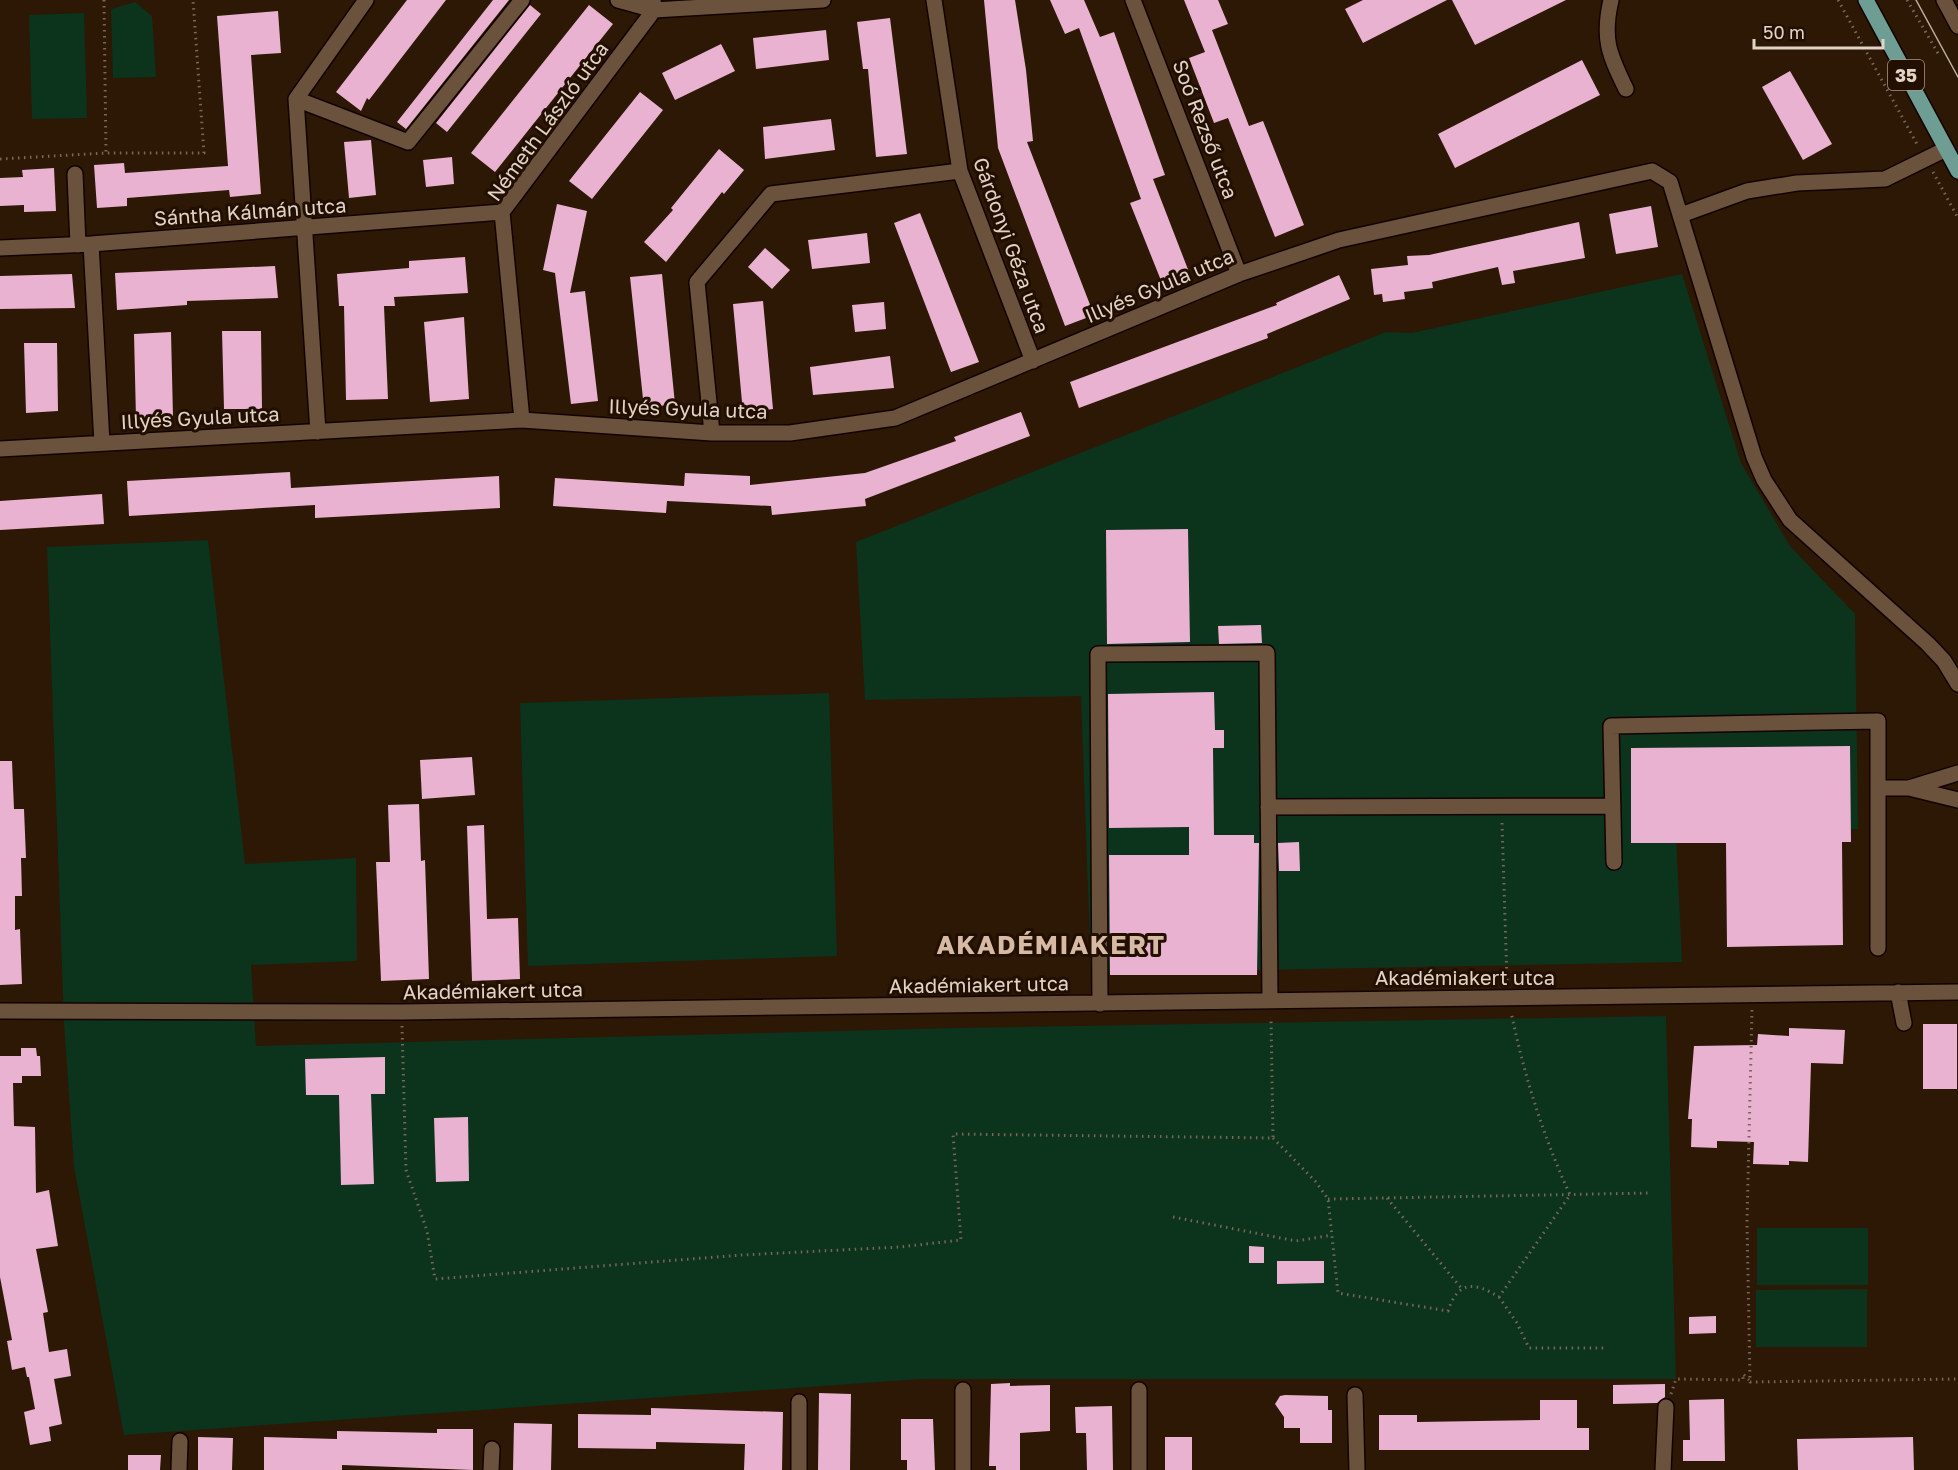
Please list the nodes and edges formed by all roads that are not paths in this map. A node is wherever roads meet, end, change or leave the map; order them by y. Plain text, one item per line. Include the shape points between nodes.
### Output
1 (366, 0) edge
2 (522, 0) edge
3 (618, 0) edge
4 (823, 0) edge
5 (934, 0) edge
6 (1133, 0) edge
7 (1611, 0) edge
8 (1866, 0) edge
9 (1944, 0) edge
10 (654, 5) edge
11 (1958, 26) edge
12 (1626, 89) dead end
13 (296, 99) junction
14 (1946, 149) junction
15 (960, 171) junction
16 (1958, 171) edge
17 (75, 174) dead end
18 (502, 213) junction
19 (1681, 215) junction
20 (305, 229) junction
21 (84, 244) junction
22 (0, 248) edge
23 (1239, 274) junction
24 (1033, 361) junction
25 (522, 420) junction
26 (318, 432) junction
27 (712, 433) junction
28 (102, 442) junction
29 (0, 449) edge
30 (1958, 684) edge
31 (1958, 773) edge
32 (1878, 788) junction
33 (1909, 788) junction
34 (1958, 800) edge
35 (1613, 806) junction
36 (1268, 807) junction
37 (1614, 862) dead end
38 (1878, 948) dead end
39 (1898, 992) junction
40 (1958, 992) edge
41 (1270, 1000) junction
42 (1100, 1004) junction
43 (0, 1011) edge
44 (1904, 1023) dead end
45 (963, 1390) dead end
46 (1139, 1390) dead end
47 (1355, 1395) dead end
48 (799, 1402) dead end
49 (1666, 1407) road end
50 (180, 1441) dead end
51 (492, 1449) dead end
52 (180, 1470) edge
53 (491, 1470) edge
54 (799, 1470) edge
55 (963, 1470) edge
56 (1139, 1470) edge
57 (1357, 1470) edge
58 (1664, 1470) edge

1 - 13 street
2 - 13 street via 408,142
3 - 10 street
4 - 10 street
5 - 15 street, Gárdonyi Géza utca
6 - 23 street, Soó Rezső utca
7 - 12 street via 1605,27 1613,62
8 - 14 main road, 35
9 - 11 street
10 - 18 street, Németh László utca
13 - 20 street
14 - 16 main road, 35
14 - 19 street via 1885,179 1797,183 1747,191
15 - 24 street, Gárdonyi Géza utca
15 - 27 street via 771,194 697,282
17 - 21 street
18 - 20 street, Sántha Kálmán utca
18 - 25 street, Németh László utca
19 - 23 street, Illyés Gyula utca via 1670,182 1652,171 1339,240
19 - 30 street, Illyés Gyula utca via 1764,480 1790,520 1928,644
20 - 21 street, Sántha Kálmán utca
20 - 26 street
21 - 22 street, Sántha Kálmán utca
21 - 28 street
23 - 24 street, Illyés Gyula utca
24 - 27 street, Illyés Gyula utca via 895,418 790,433
25 - 26 street, Illyés Gyula utca
25 - 27 street, Illyés Gyula utca
26 - 28 street, Illyés Gyula utca
28 - 29 street, Illyés Gyula utca
31 - 33 street
32 - 33 street
32 - 35 street via 1878,721 1611,726
32 - 38 street
33 - 34 street
35 - 36 street
35 - 37 street
36 - 41 street
36 - 42 street via 1267,653 1098,654
39 - 40 street, Akadémiakert utca
39 - 41 street, Akadémiakert utca
39 - 44 street
41 - 42 street, Akadémiakert utca
42 - 43 street, Akadémiakert utca via 401,1012
45 - 55 street
46 - 56 street
47 - 57 street
48 - 54 street
49 - 58 street
50 - 52 street
51 - 53 street

